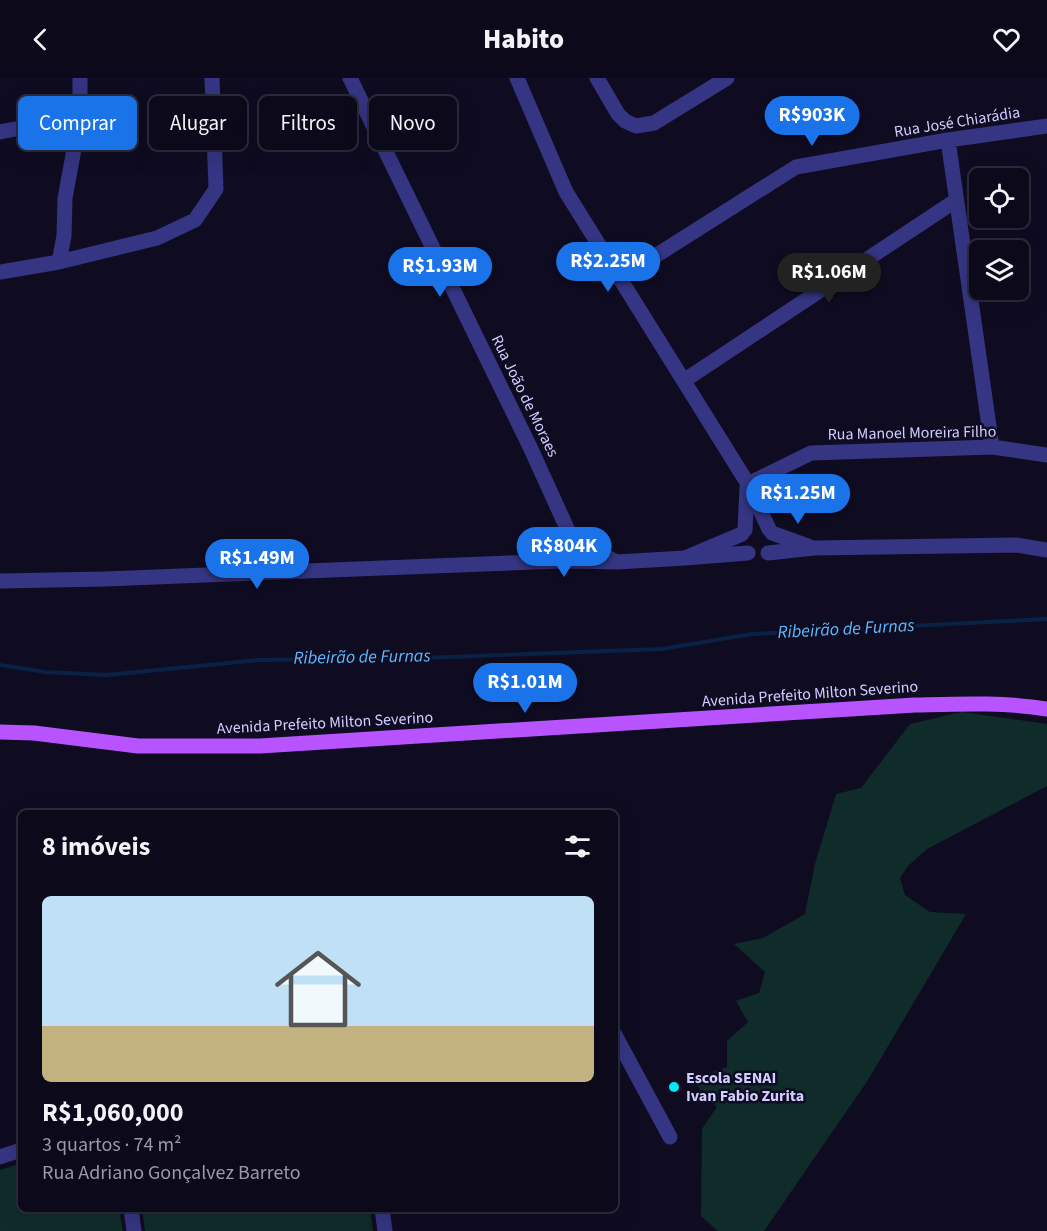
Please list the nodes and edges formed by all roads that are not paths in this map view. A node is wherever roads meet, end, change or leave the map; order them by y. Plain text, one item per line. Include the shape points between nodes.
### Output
1 (80, 78) edge
2 (212, 78) edge
3 (350, 78) edge
4 (517, 78) edge
5 (597, 78) edge
6 (727, 78) edge
7 (80, 96) edge
8 (1047, 126) edge
9 (18, 129) edge
10 (0, 132) edge
11 (948, 140) junction
12 (74, 150) edge
13 (956, 201) junction
14 (60, 262) junction
15 (0, 272) edge
16 (619, 279) junction
17 (685, 380) junction
18 (992, 447) junction
19 (1047, 455) edge
20 (748, 484) junction
21 (557, 504) junction
22 (770, 531) junction
23 (744, 532) junction
24 (574, 540) junction
25 (554, 541) junction
26 (814, 548) junction
27 (1047, 550) edge
28 (748, 553) junction
29 (768, 553) junction
30 (685, 558) junction
31 (566, 561) junction
32 (617, 562) junction
33 (514, 564) junction
34 (0, 581) edge
35 (1047, 709) edge
36 (0, 732) edge
37 (618, 1041) edge
38 (670, 1137) dead end
39 (18, 1151) edge
40 (0, 1157) edge
41 (131, 1212) edge
42 (382, 1212) edge
43 (134, 1231) edge
44 (385, 1231) edge

1 - 7 street
2 - 14 street via 216,189 195,220 157,237
3 - 21 street, Rua João de Moraes
4 - 16 street via 566,192
5 - 6 street via 618,114 636,126 654,123
8 - 11 street, Rua José Chiarádia
9 - 10 street
11 - 13 street
11 - 16 street, Rua José Chiarádia via 796,167
12 - 14 street
13 - 17 street
13 - 18 street
14 - 15 street
16 - 17 street
17 - 20 street
18 - 19 street, Rua Manoel Moreira Filho
18 - 20 street, Rua Manoel Moreira Filho via 811,453
20 - 22 street
20 - 23 street
21 - 24 street, Rua João de Moraes
21 - 25 street, Rua João de Moraes
22 - 23 street via 759,524
22 - 26 street
22 - 29 street via 773,544
23 - 28 street via 742,545
23 - 30 street
24 - 25 street via 563,536
24 - 31 street via 578,551
24 - 32 street
25 - 31 street via 552,552
25 - 33 street
26 - 27 street via 1016,545
26 - 29 street
28 - 29 street
28 - 30 street
30 - 32 street
31 - 32 street
31 - 33 street
33 - 34 street
35 - 36 main road, Avenida Prefeito Milton Severino via 915,705 260,746 138,746
37 - 38 street
39 - 40 street
41 - 43 street
42 - 44 street

